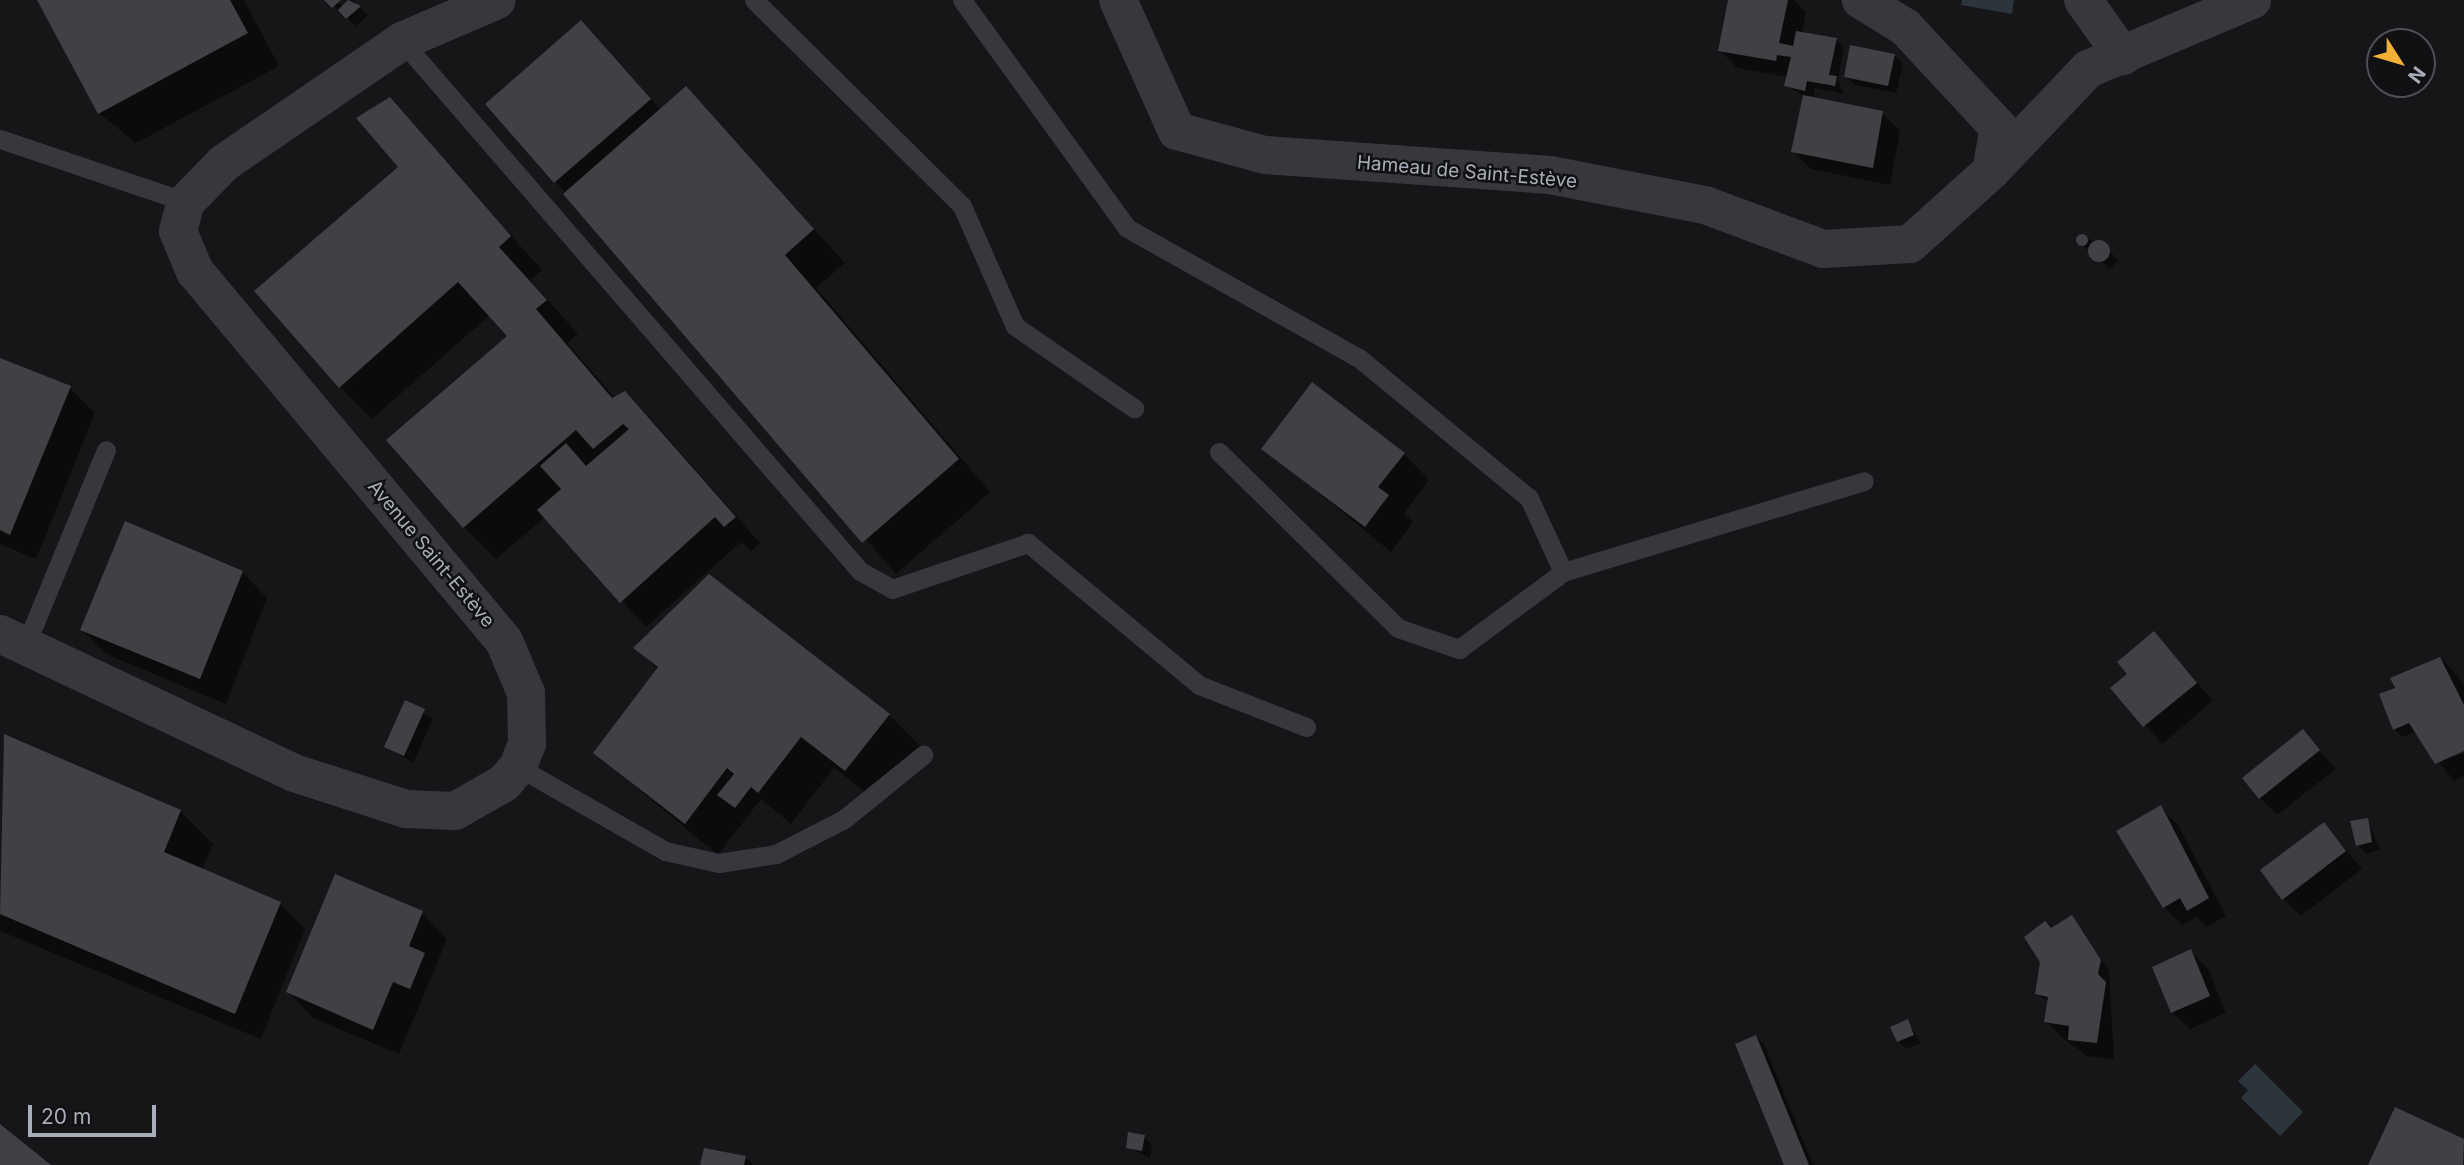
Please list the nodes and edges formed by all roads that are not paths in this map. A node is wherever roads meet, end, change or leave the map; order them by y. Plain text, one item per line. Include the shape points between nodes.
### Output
1 (497, 0) edge
2 (754, 0) edge
3 (962, 0) edge
4 (1118, 0) edge
5 (1861, 0) edge
6 (2082, 0) edge
7 (2252, 0) edge
8 (402, 41) junction
9 (2123, 56) junction
10 (0, 139) edge
11 (1991, 171) junction
12 (186, 202) junction
13 (1134, 408) dead end
14 (106, 450) dead end
15 (1219, 452) dead end
16 (1864, 481) dead end
17 (1563, 572) junction
18 (12, 642) edge
19 (1306, 727) dead end
20 (923, 755) dead end
21 (518, 768) junction

1 - 8 street
2 - 13 lane via 962,206 1015,326
3 - 17 lane via 1127,228 1359,358 1529,498
4 - 11 street, Hameau de Saint-Estève via 1177,131 1265,155 1550,175 1704,205 1823,249 1910,244
5 - 11 street via 1905,27 1999,128
6 - 9 street
7 - 9 street, Hameau de Saint-Estève
8 - 12 street via 224,163
8 - 19 lane via 860,571 892,589 1028,543 1199,685
9 - 11 street, Hameau de Saint-Estève via 2088,69
10 - 12 lane
12 - 21 street, Avenue Saint-Estève via 178,231 195,271 504,641 526,693 527,743
14 - 18 lane
15 - 17 lane via 1398,628 1429,639 1459,649
16 - 17 lane
18 - 21 street via 294,773 406,809 455,811 504,783
20 - 21 lane via 844,819 776,855 719,863 665,851

